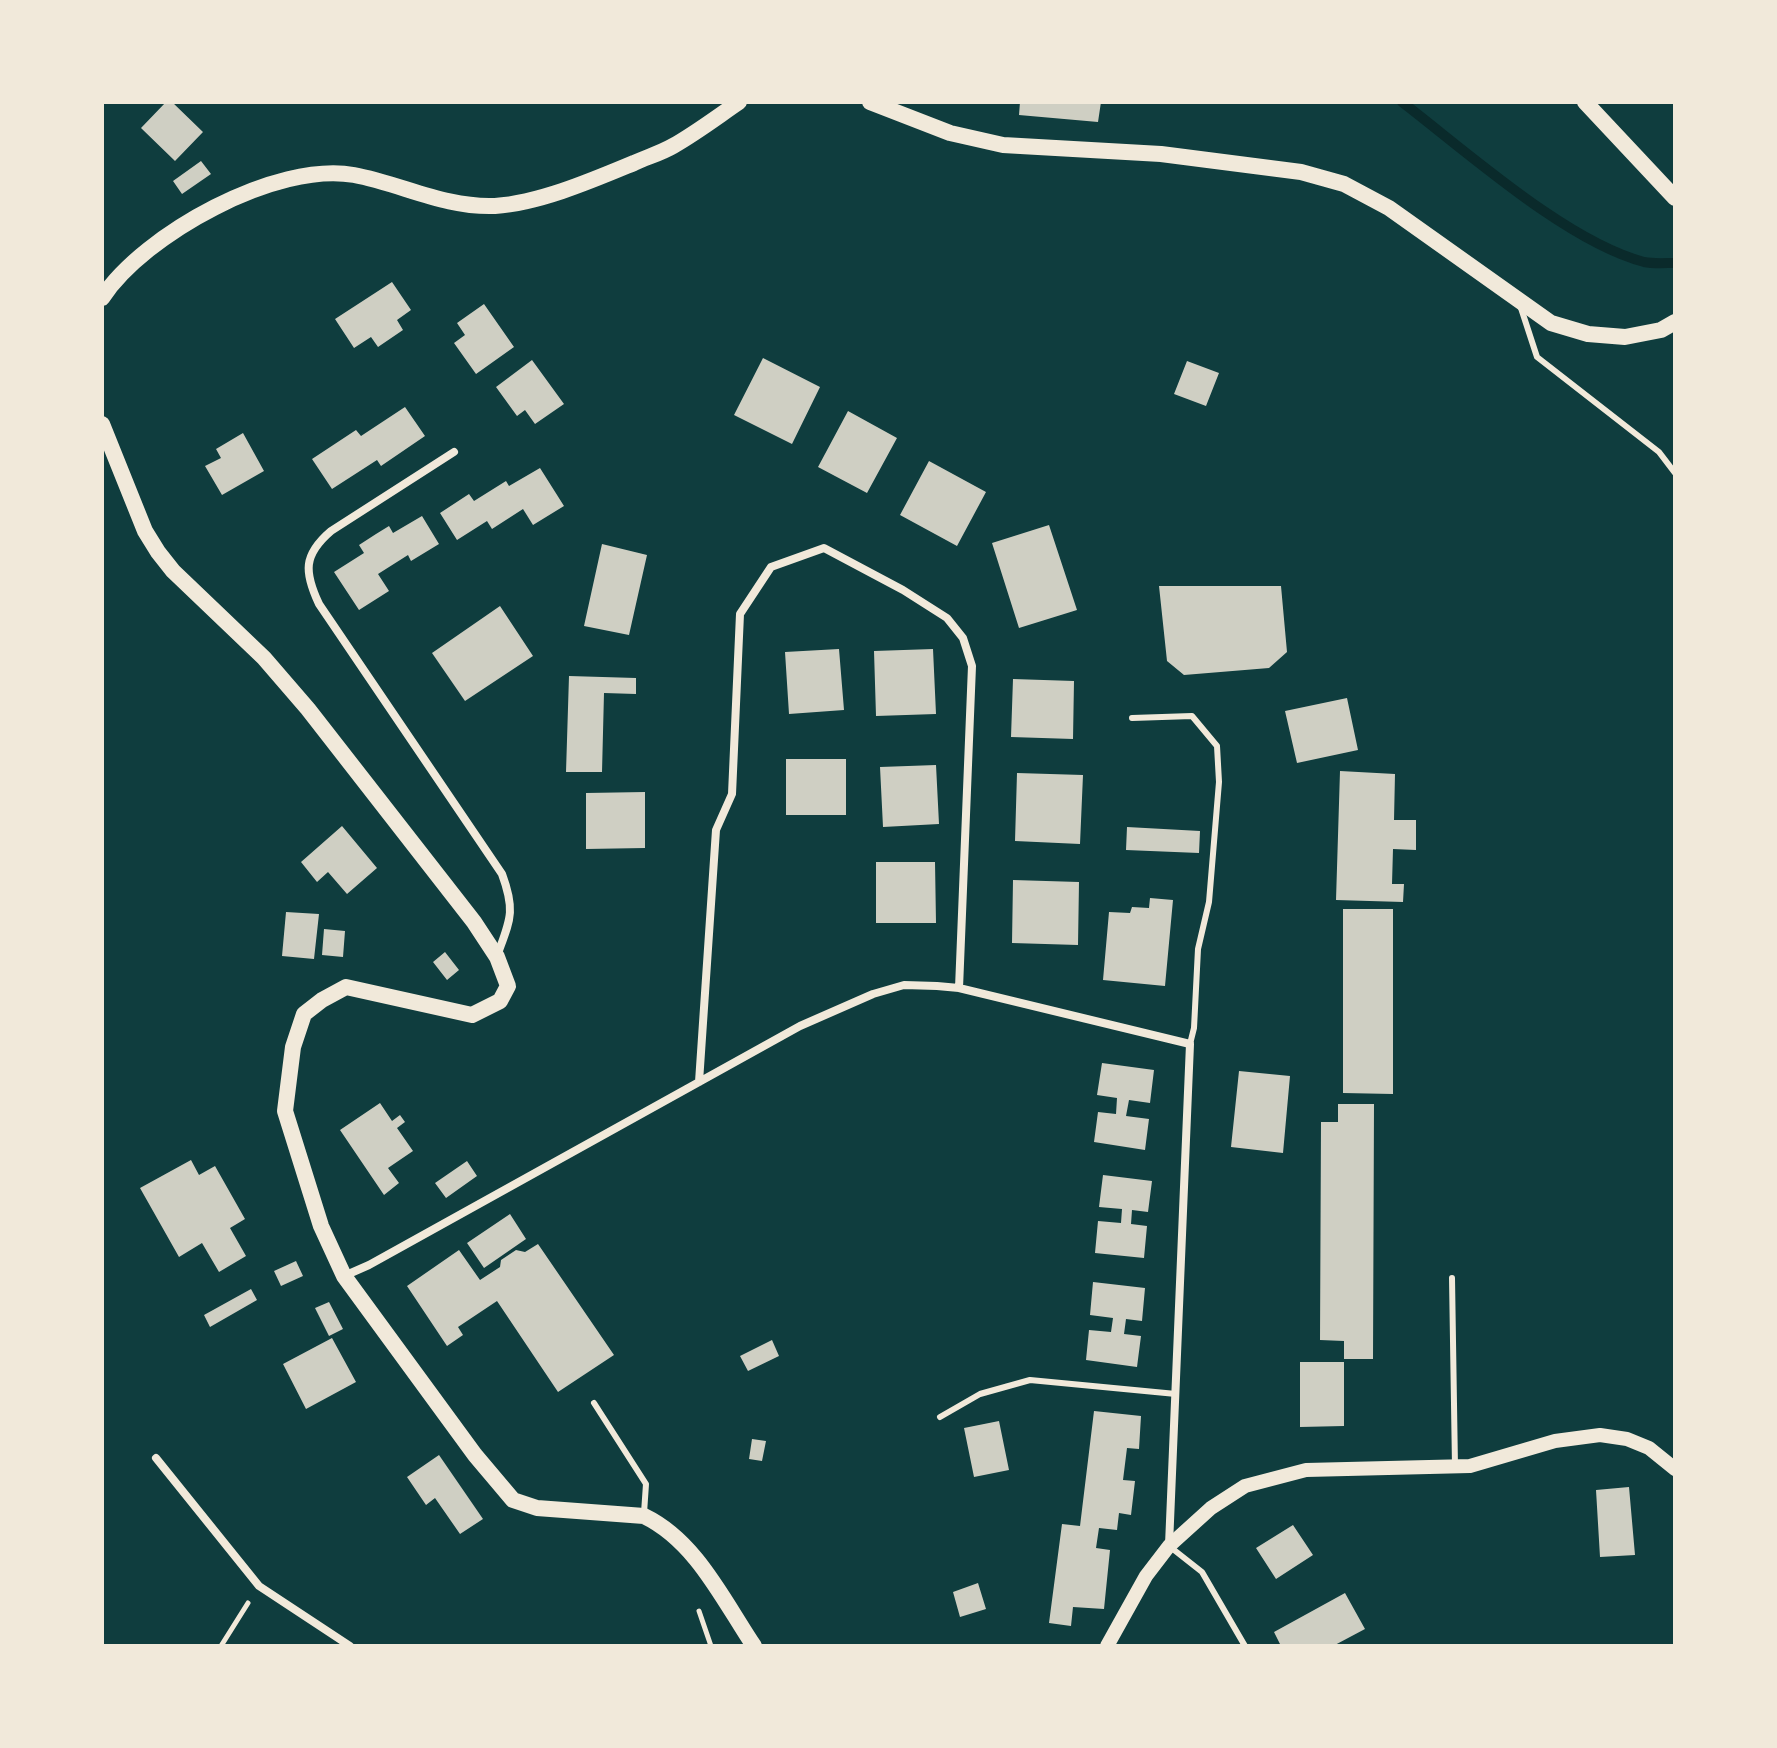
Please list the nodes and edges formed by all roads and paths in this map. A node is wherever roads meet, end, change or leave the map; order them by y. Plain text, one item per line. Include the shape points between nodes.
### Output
1 (739, 102) edge
2 (870, 102) edge
3 (1585, 102) edge
4 (1675, 198) edge
5 (102, 298) edge
6 (1517, 298) junction
7 (1668, 326) edge
8 (102, 424) edge
9 (454, 452) dead end
10 (1675, 473) edge
11 (1132, 718) dead end
12 (497, 957) junction
13 (959, 988) junction
14 (1190, 1044) junction
15 (699, 1082) junction
16 (344, 1276) junction
17 (1452, 1278) dead end
18 (1176, 1394) junction
19 (594, 1403) dead end
20 (940, 1417) dead end
21 (156, 1458) dead end
22 (1455, 1467) junction
23 (1675, 1469) edge
24 (644, 1516) junction
25 (1169, 1546) junction
26 (259, 1586) junction
27 (221, 1646) edge
28 (350, 1646) edge
29 (754, 1646) edge
30 (1107, 1646) edge
31 (1245, 1646) edge

1 - 5 main road via 671,147 601,177 499,206 441,201 339,173 289,178 238,195 179,229 123,269
2 - 6 main road via 950,133 1003,145 1161,154 1301,172 1344,184 1389,208
3 - 4 main road
6 - 7 main road via 1551,323 1588,334 1625,337
6 - 10 lane via 1537,357 1659,452
8 - 12 main road via 158,552 308,709
9 - 12 street via 317,543 308,560 308,582 502,874 512,916
11 - 14 lane via 1192,716 1217,746 1209,902 1198,949
12 - 16 main road via 508,986 500,1001 472,1015 346,987 304,1014 293,1047 285,1111 321,1226
13 - 14 street
13 - 15 street via 904,985 873,994 800,1026
13 - 15 street via 972,666 963,638 947,618 824,548 771,567 740,614 732,794 716,830
14 - 18 street
15 - 16 street
16 - 24 main road via 513,1500 537,1508
17 - 22 lane
18 - 20 lane via 1030,1380 980,1394
18 - 25 street
19 - 24 lane via 646,1484
21 - 26 street
22 - 23 street via 1600,1435 1649,1448
22 - 25 street via 1306,1470 1245,1486
24 - 29 main road via 688,1548
25 - 30 street
25 - 31 lane via 1202,1572
26 - 27 path
26 - 28 street

